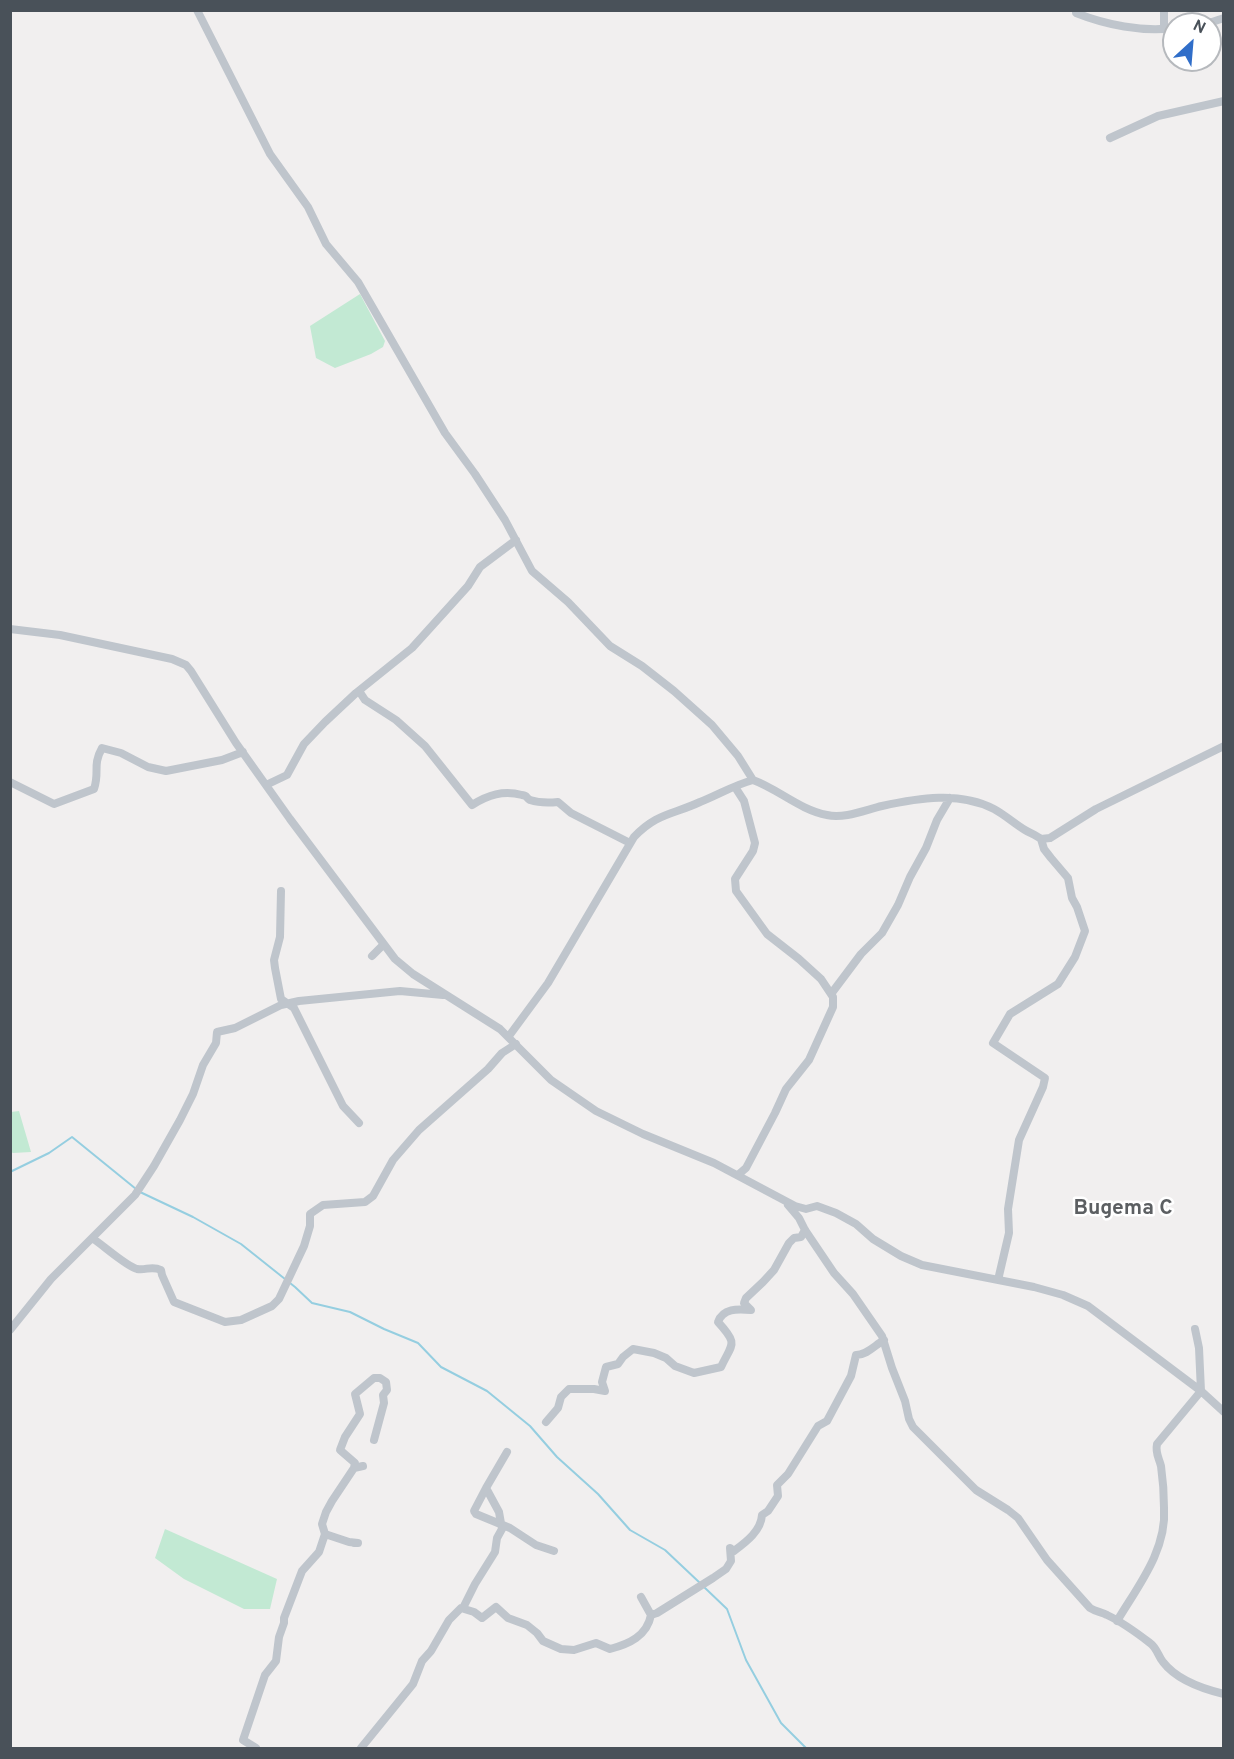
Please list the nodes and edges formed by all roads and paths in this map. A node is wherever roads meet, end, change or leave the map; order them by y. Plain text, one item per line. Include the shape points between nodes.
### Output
1 (197, 10) edge
2 (1076, 10) edge
3 (1162, 29) edge
4 (1224, 101) edge
5 (1110, 138) dead end
6 (516, 540) junction
7 (10, 629) edge
8 (359, 691) junction
9 (1224, 746) edge
10 (243, 752) junction
11 (753, 780) junction
12 (10, 782) edge
13 (266, 785) junction
14 (735, 787) junction
15 (950, 798) junction
16 (1041, 839) junction
17 (630, 843) junction
18 (281, 891) dead end
19 (383, 945) junction
20 (372, 956) dead end
21 (831, 994) junction
22 (448, 996) junction
23 (286, 1003) junction
24 (509, 1036) junction
25 (516, 1044) junction
26 (359, 1123) dead end
27 (738, 1174) junction
28 (784, 1201) junction
29 (805, 1230) junction
30 (92, 1238) junction
31 (998, 1280) junction
32 (1195, 1329) dead end
33 (10, 1330) edge
34 (884, 1340) junction
35 (1201, 1391) junction
36 (1224, 1412) edge
37 (546, 1422) dead end
38 (374, 1440) dead end
39 (507, 1452) dead end
40 (363, 1466) dead end
41 (354, 1468) junction
42 (486, 1488) junction
43 (502, 1524) junction
44 (325, 1534) junction
45 (354, 1543) dead end
46 (554, 1551) dead end
47 (641, 1597) dead end
48 (464, 1608) junction
49 (651, 1615) junction
50 (1118, 1621) junction
51 (1224, 1694) edge
52 (256, 1749) edge
53 (361, 1749) edge

1 - 6 street via 270,154 308,207 326,244 358,282 445,433
2 - 3 street via 1093,20
4 - 5 street via 1158,116
6 - 8 street via 480,567 429,631
6 - 11 street via 532,571 610,646 675,691 712,725
7 - 10 street via 60,635 186,665
8 - 13 street via 304,744 287,774
8 - 17 street via 365,700 425,746 472,805 496,794 558,802
9 - 16 street via 1096,809 1050,838
10 - 12 street via 166,771 102,748 95,760 98,778 94,789 54,804
10 - 13 street
11 - 14 street
11 - 15 street via 828,816
13 - 19 street
14 - 17 street via 658,817
14 - 21 street via 744,801 755,843 735,879 736,891 766,934 800,959
15 - 16 street via 977,802
15 - 21 street via 882,933
16 - 31 street via 1044,849 1068,878 1085,931 1058,984 1010,1014 993,1043 1045,1078 1019,1140 1008,1209 1009,1233
17 - 24 street via 552,976
18 - 23 street via 280,936 274,960 280,995
19 - 20 street
19 - 22 street via 408,970
21 - 27 street via 833,1007 808,1060 786,1089 746,1168
22 - 23 street via 400,991
22 - 24 street
23 - 26 street via 296,1011 342,1106
23 - 30 street via 235,1028 217,1032 216,1043 202,1065 193,1094 141,1186
24 - 25 street
25 - 27 street via 556,1084 596,1111
25 - 30 street via 419,1130 393,1160 374,1196 365,1202 323,1205 310,1214 304,1246 279,1299 269,1308 242,1320 225,1322 172,1300 161,1270 138,1269
27 - 28 street
28 - 29 street
28 - 31 street via 836,1213 901,1256 922,1265
29 - 34 street
29 - 37 street via 801,1237 789,1242 774,1270 746,1298 744,1303 751,1310 728,1310 721,1315 718,1322 732,1340 732,1349 721,1367 694,1373 654,1353 633,1349 618,1364 606,1367 602,1382 605,1391 569,1389
30 - 33 street via 51,1279
31 - 35 street via 1064,1295 1088,1306
32 - 35 street
34 - 49 street via 856,1355 851,1376 827,1420 818,1426 777,1485 778,1496 762,1515 755,1532 734,1551 730,1548 731,1561 726,1569
34 - 50 street via 913,1427 976,1490 1018,1518 1047,1560 1088,1605
35 - 36 street
35 - 50 street via 1157,1444 1163,1532 1148,1570
38 - 41 street via 387,1390 386,1382 380,1378 374,1378 355,1394 360,1414 340,1450 355,1463
39 - 42 street
40 - 41 street
41 - 44 street via 326,1512 322,1524
42 - 43 street
42 - 43 street via 474,1511
43 - 46 street
43 - 48 street via 495,1552
44 - 45 street via 358,1543
44 - 52 street via 319,1551 302,1571 286,1611 276,1661 265,1675 243,1740
47 - 49 street
48 - 49 street via 482,1618 496,1607 508,1618 527,1625 543,1641 574,1650 596,1643 610,1649 627,1645 649,1625
48 - 53 street via 454,1612 422,1661 413,1684
50 - 51 street via 1152,1644 1172,1671

